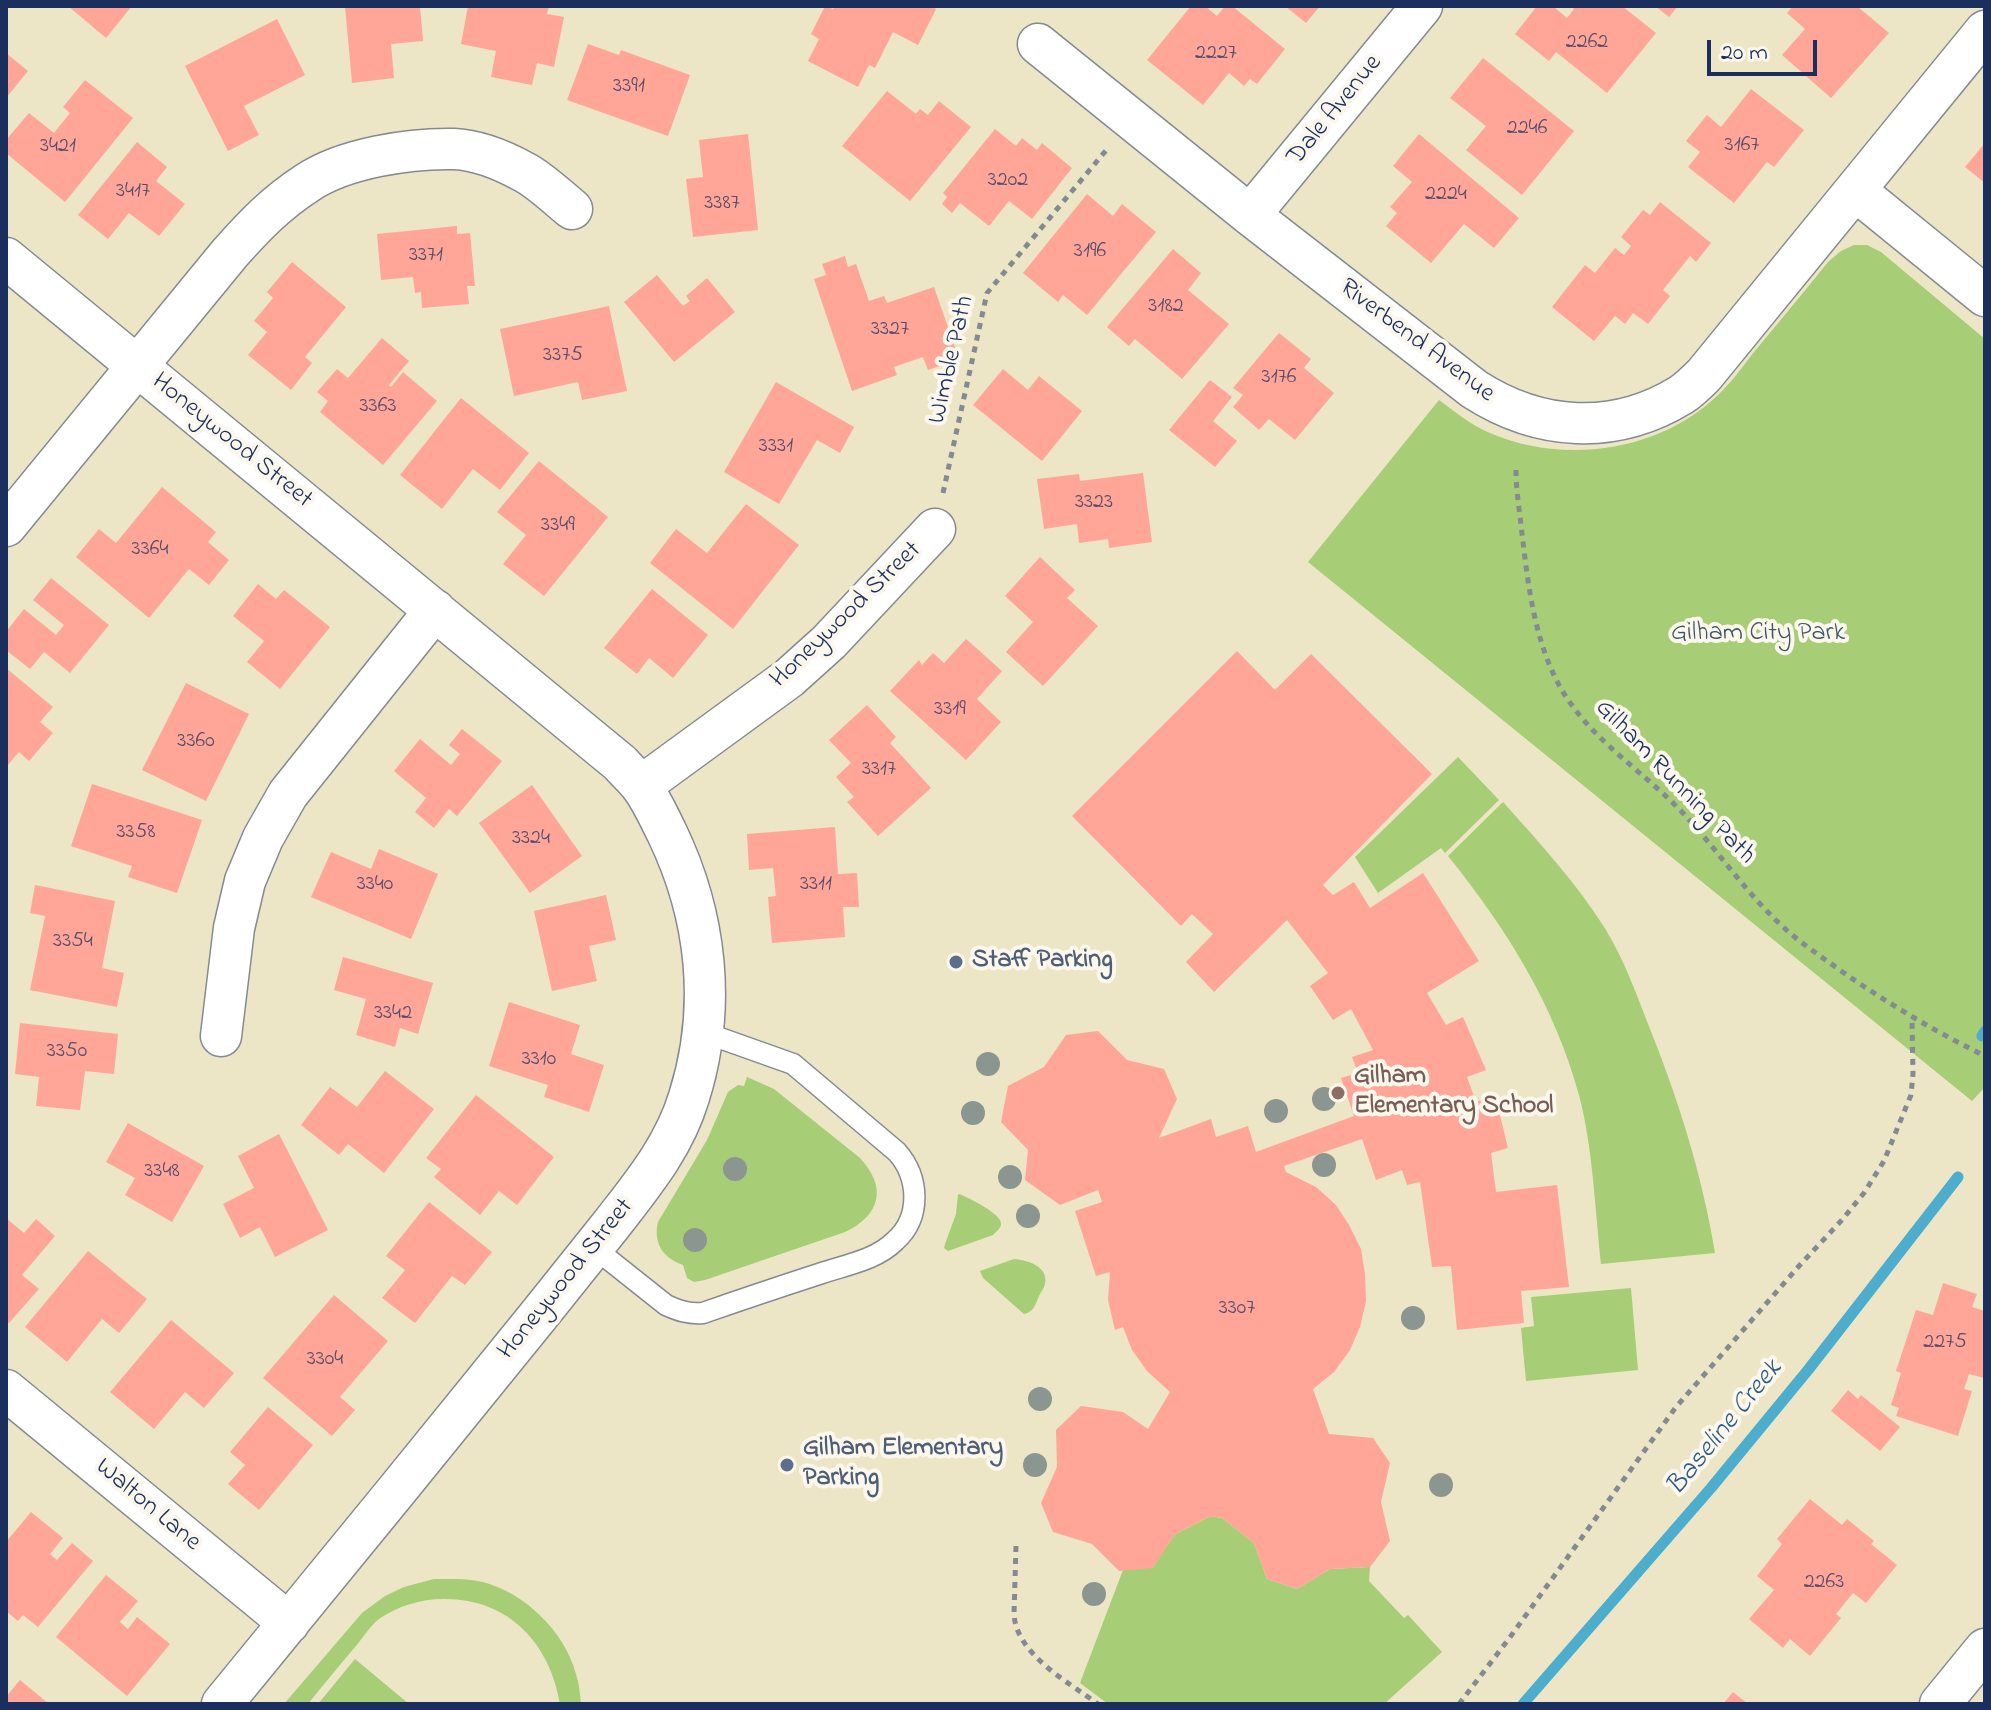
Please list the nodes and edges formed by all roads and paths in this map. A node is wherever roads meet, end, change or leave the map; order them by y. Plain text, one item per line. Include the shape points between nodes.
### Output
1 (1422, 6) edge
2 (1985, 31) edge
3 (1038, 44) dead end
4 (1109, 145) dead end
5 (1856, 191) junction
6 (572, 209) dead end
7 (1250, 215) junction
8 (6, 258) edge
9 (1985, 296) edge
10 (137, 365) junction
11 (1516, 470) dead end
12 (6, 526) edge
13 (935, 529) joint
14 (435, 610) junction
15 (641, 786) junction
16 (1912, 1017) junction
17 (703, 1035) junction
18 (221, 1036) dead end
19 (1985, 1056) edge
20 (593, 1247) junction
21 (6, 1390) edge
22 (1016, 1546) dead end
23 (289, 1623) junction
24 (1985, 1649) edge
25 (222, 1704) edge
26 (1098, 1704) edge
27 (1459, 1704) edge
28 (1940, 1704) edge

1 - 7 street, Dale Avenue
2 - 5 street, Riverbend Avenue
3 - 7 street, Riverbend Avenue
4 - 13 path, Wimble Path via 987,293
5 - 7 street, Riverbend Avenue via 1684,393 1638,415 1590,424 1526,416 1478,392
5 - 9 street
6 - 10 street, Honeywood Street via 526,173 457,149 393,152 348,164 310,181 266,213
8 - 10 street, Honeywood Street
10 - 12 street, Honeywood Street
10 - 14 street, Honeywood Street
11 - 16 path, Gilham Running Path via 1539,634 1553,675 1579,715 1676,806 1788,931
13 - 15 street, Honeywood Street via 789,678
14 - 15 street, Honeywood Street
14 - 18 street via 288,794 263,838 234,928
15 - 17 street, Honeywood Street via 681,861 699,924
16 - 19 path, Gilham Running Path
16 - 27 path via 1911,1095 1871,1182 1676,1407
17 - 20 street, Honeywood Street via 689,1099 672,1141
17 - 20 lane via 793,1064 897,1152 915,1187 906,1227 897,1240 871,1257 691,1314 666,1305
20 - 23 street, Honeywood Street
21 - 23 street, Walton Lane
22 - 26 path via 1014,1614 1019,1635 1044,1664
23 - 25 street, Honeywood Street
24 - 28 street

